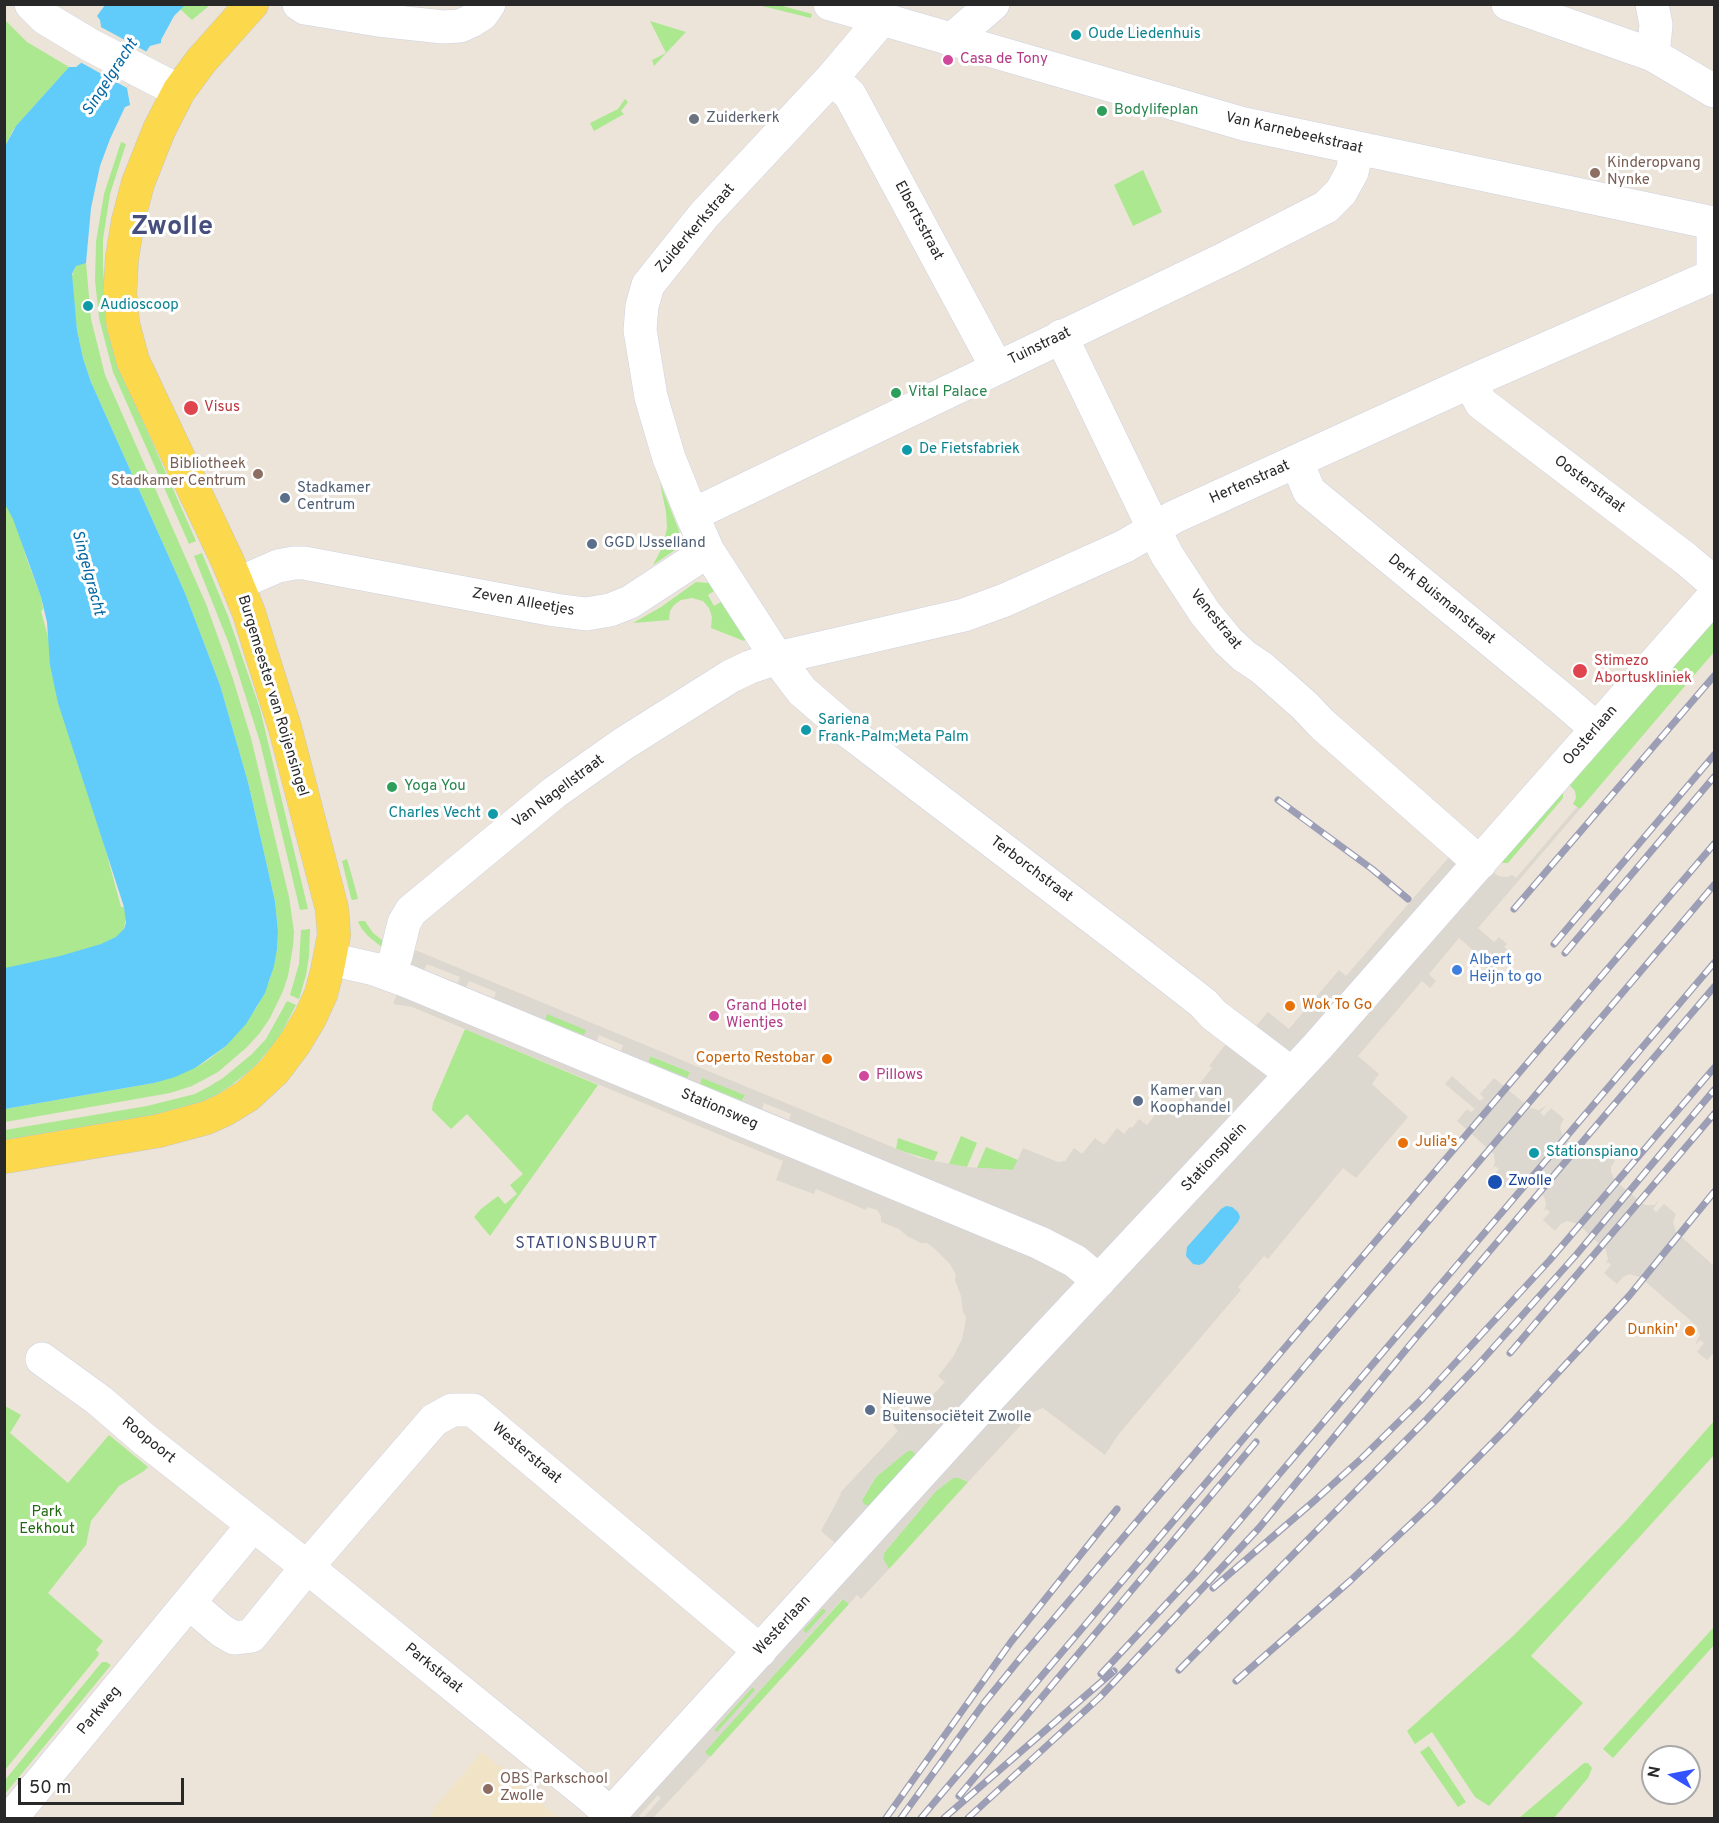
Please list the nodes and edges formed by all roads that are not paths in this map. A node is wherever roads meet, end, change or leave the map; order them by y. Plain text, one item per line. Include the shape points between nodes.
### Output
1 (31, 4) edge
2 (252, 4) edge
3 (299, 4) edge
4 (489, 4) edge
5 (830, 4) edge
6 (993, 4) edge
7 (1508, 4) edge
8 (1652, 4) edge
9 (881, 20) junction
10 (951, 40) junction
11 (1653, 56) junction
12 (832, 78) junction
13 (1713, 90) edge
14 (179, 91) junction
15 (1357, 149) junction
16 (1714, 275) edge
17 (1061, 336) junction
18 (997, 368) junction
19 (1470, 382) junction
20 (1297, 462) junction
21 (692, 515) junction
22 (1154, 529) junction
23 (708, 551) junction
24 (1714, 583) edge
25 (237, 584) junction
26 (1714, 596) edge
27 (777, 658) junction
28 (1597, 729) junction
29 (1473, 870) junction
30 (330, 959) junction
31 (388, 974) junction
32 (1292, 1074) junction
33 (4, 1158) edge
34 (1099, 1281) junction
35 (42, 1359) dead end
36 (958, 1433) joint
37 (253, 1525) junction
38 (307, 1567) junction
39 (189, 1604) junction
40 (760, 1651) junction
41 (609, 1817) edge
42 (11, 1818) edge

1 - 14 street via 45,18 90,45
2 - 14 main road, Burgemeester van Roijensingel
3 - 4 street via 378,20 442,27 471,21
5 - 9 street, Van Karnebeekstraat
6 - 10 street
7 - 11 street
8 - 11 street via 1656,25
9 - 10 street, Van Karnebeekstraat
9 - 12 street, Zuiderkerkstraat
10 - 15 street, Van Karnebeekstraat via 1244,124
11 - 13 street
12 - 18 street, Elbertsstraat via 850,96
12 - 21 street, Zuiderkerkstraat via 704,215 648,285 640,330 651,397 669,458
14 - 25 main road, Burgemeester van Roijensingel via 138,183 128,220 120,292 123,324 133,361
15 - 16 street, Van Karnebeekstraat via 1713,223
15 - 17 street, Tuinstraat via 1352,172 1341,192 1326,207
16 - 19 street, Hertenstraat
17 - 18 street, Tuinstraat
17 - 22 street, Venestraat
18 - 21 street, Tuinstraat
19 - 20 street, Hertenstraat
19 - 24 street, Oosterstraat via 1481,403
20 - 22 street, Hertenstraat
20 - 28 street, Derk Buismanstraat via 1309,491
21 - 23 street, Zuiderkerkstraat
22 - 27 street, Hertenstraat via 1125,546 964,615
22 - 29 street, Venestraat via 1185,583 1228,641 1305,706
23 - 25 street, Zeven Alleetjes via 630,602 586,614 304,563 278,566
23 - 27 street
25 - 30 main road, Burgemeester van Roijensingel via 285,728 332,909 334,935
26 - 28 street, Oosterlaan
27 - 31 street, Van Nagellstraat via 741,672 673,711 531,811 411,911
27 - 32 street, Terborchstraat via 802,691 853,735
28 - 29 street, Oosterlaan
29 - 32 street, Stationsplein
30 - 31 street, Stationsweg
30 - 33 main road, Burgemeester van Roijensingel via 321,994 304,1030 274,1071 241,1100 177,1127
31 - 34 street, Stationsweg via 1040,1243
32 - 34 street, Stationsplein
34 - 36 street, Stationsplein
35 - 37 street, Roopoort
36 - 40 street, Westerlaan
37 - 38 street, Parkstraat
37 - 39 street, Parkweg
38 - 39 street via 251,1636 234,1638
38 - 40 street, Westerstraat via 434,1420 452,1410 473,1410
38 - 41 street, Parkstraat via 591,1797
39 - 42 street, Parkweg
40 - 41 street, Westerlaan

